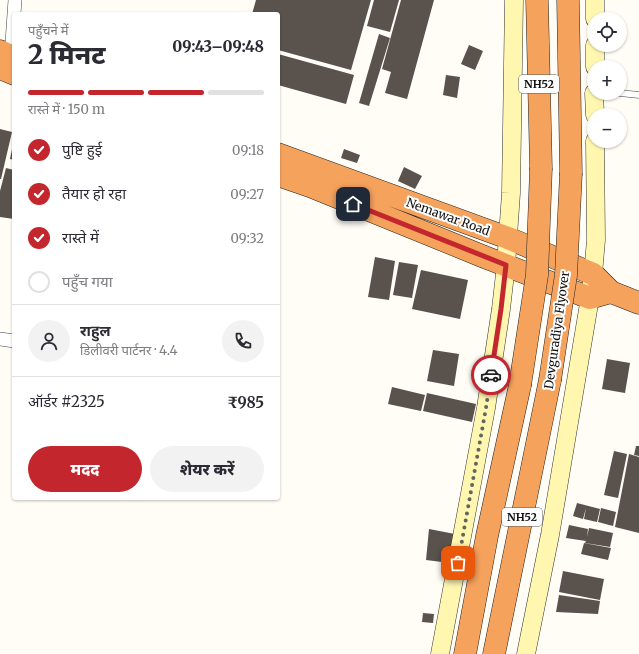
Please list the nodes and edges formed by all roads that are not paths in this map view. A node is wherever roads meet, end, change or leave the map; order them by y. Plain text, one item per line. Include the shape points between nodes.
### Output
1 (15, 0) edge
2 (514, 0) edge
3 (537, 0) edge
4 (568, 0) edge
5 (595, 0) edge
6 (13, 12) edge
7 (595, 12) edge
8 (12, 19) edge
9 (6, 58) edge
10 (627, 94) edge
11 (639, 95) edge
12 (595, 148) edge
13 (280, 155) edge
14 (280, 176) edge
15 (508, 238) junction
16 (506, 265) junction
17 (593, 274) junction
18 (611, 292) junction
19 (639, 303) edge
20 (588, 308) junction
21 (0, 339) edge
22 (12, 341) edge
23 (440, 654) edge
24 (465, 654) edge
25 (494, 654) edge
26 (526, 654) edge

1 - 6 street
2 - 15 street
3 - 24 highway, NH52, bridge via 541,168 537,275 520,385 487,536
4 - 25 highway, Devguradiya Flyover / NH52, bridge via 571,173 566,275 550,380
5 - 7 street
8 - 9 street
10 - 11 lane
12 - 17 street via 596,240
13 - 15 highway, Nemawar Road
14 - 16 highway, Nemawar Road
15 - 16 street
15 - 17 highway, Nemawar Road
16 - 20 highway, Nemawar Road
16 - 23 street via 486,408
17 - 18 highway, Nemawar Road
17 - 20 street
18 - 19 highway, Nemawar Road
18 - 20 highway
20 - 26 street via 550,536
21 - 22 street

